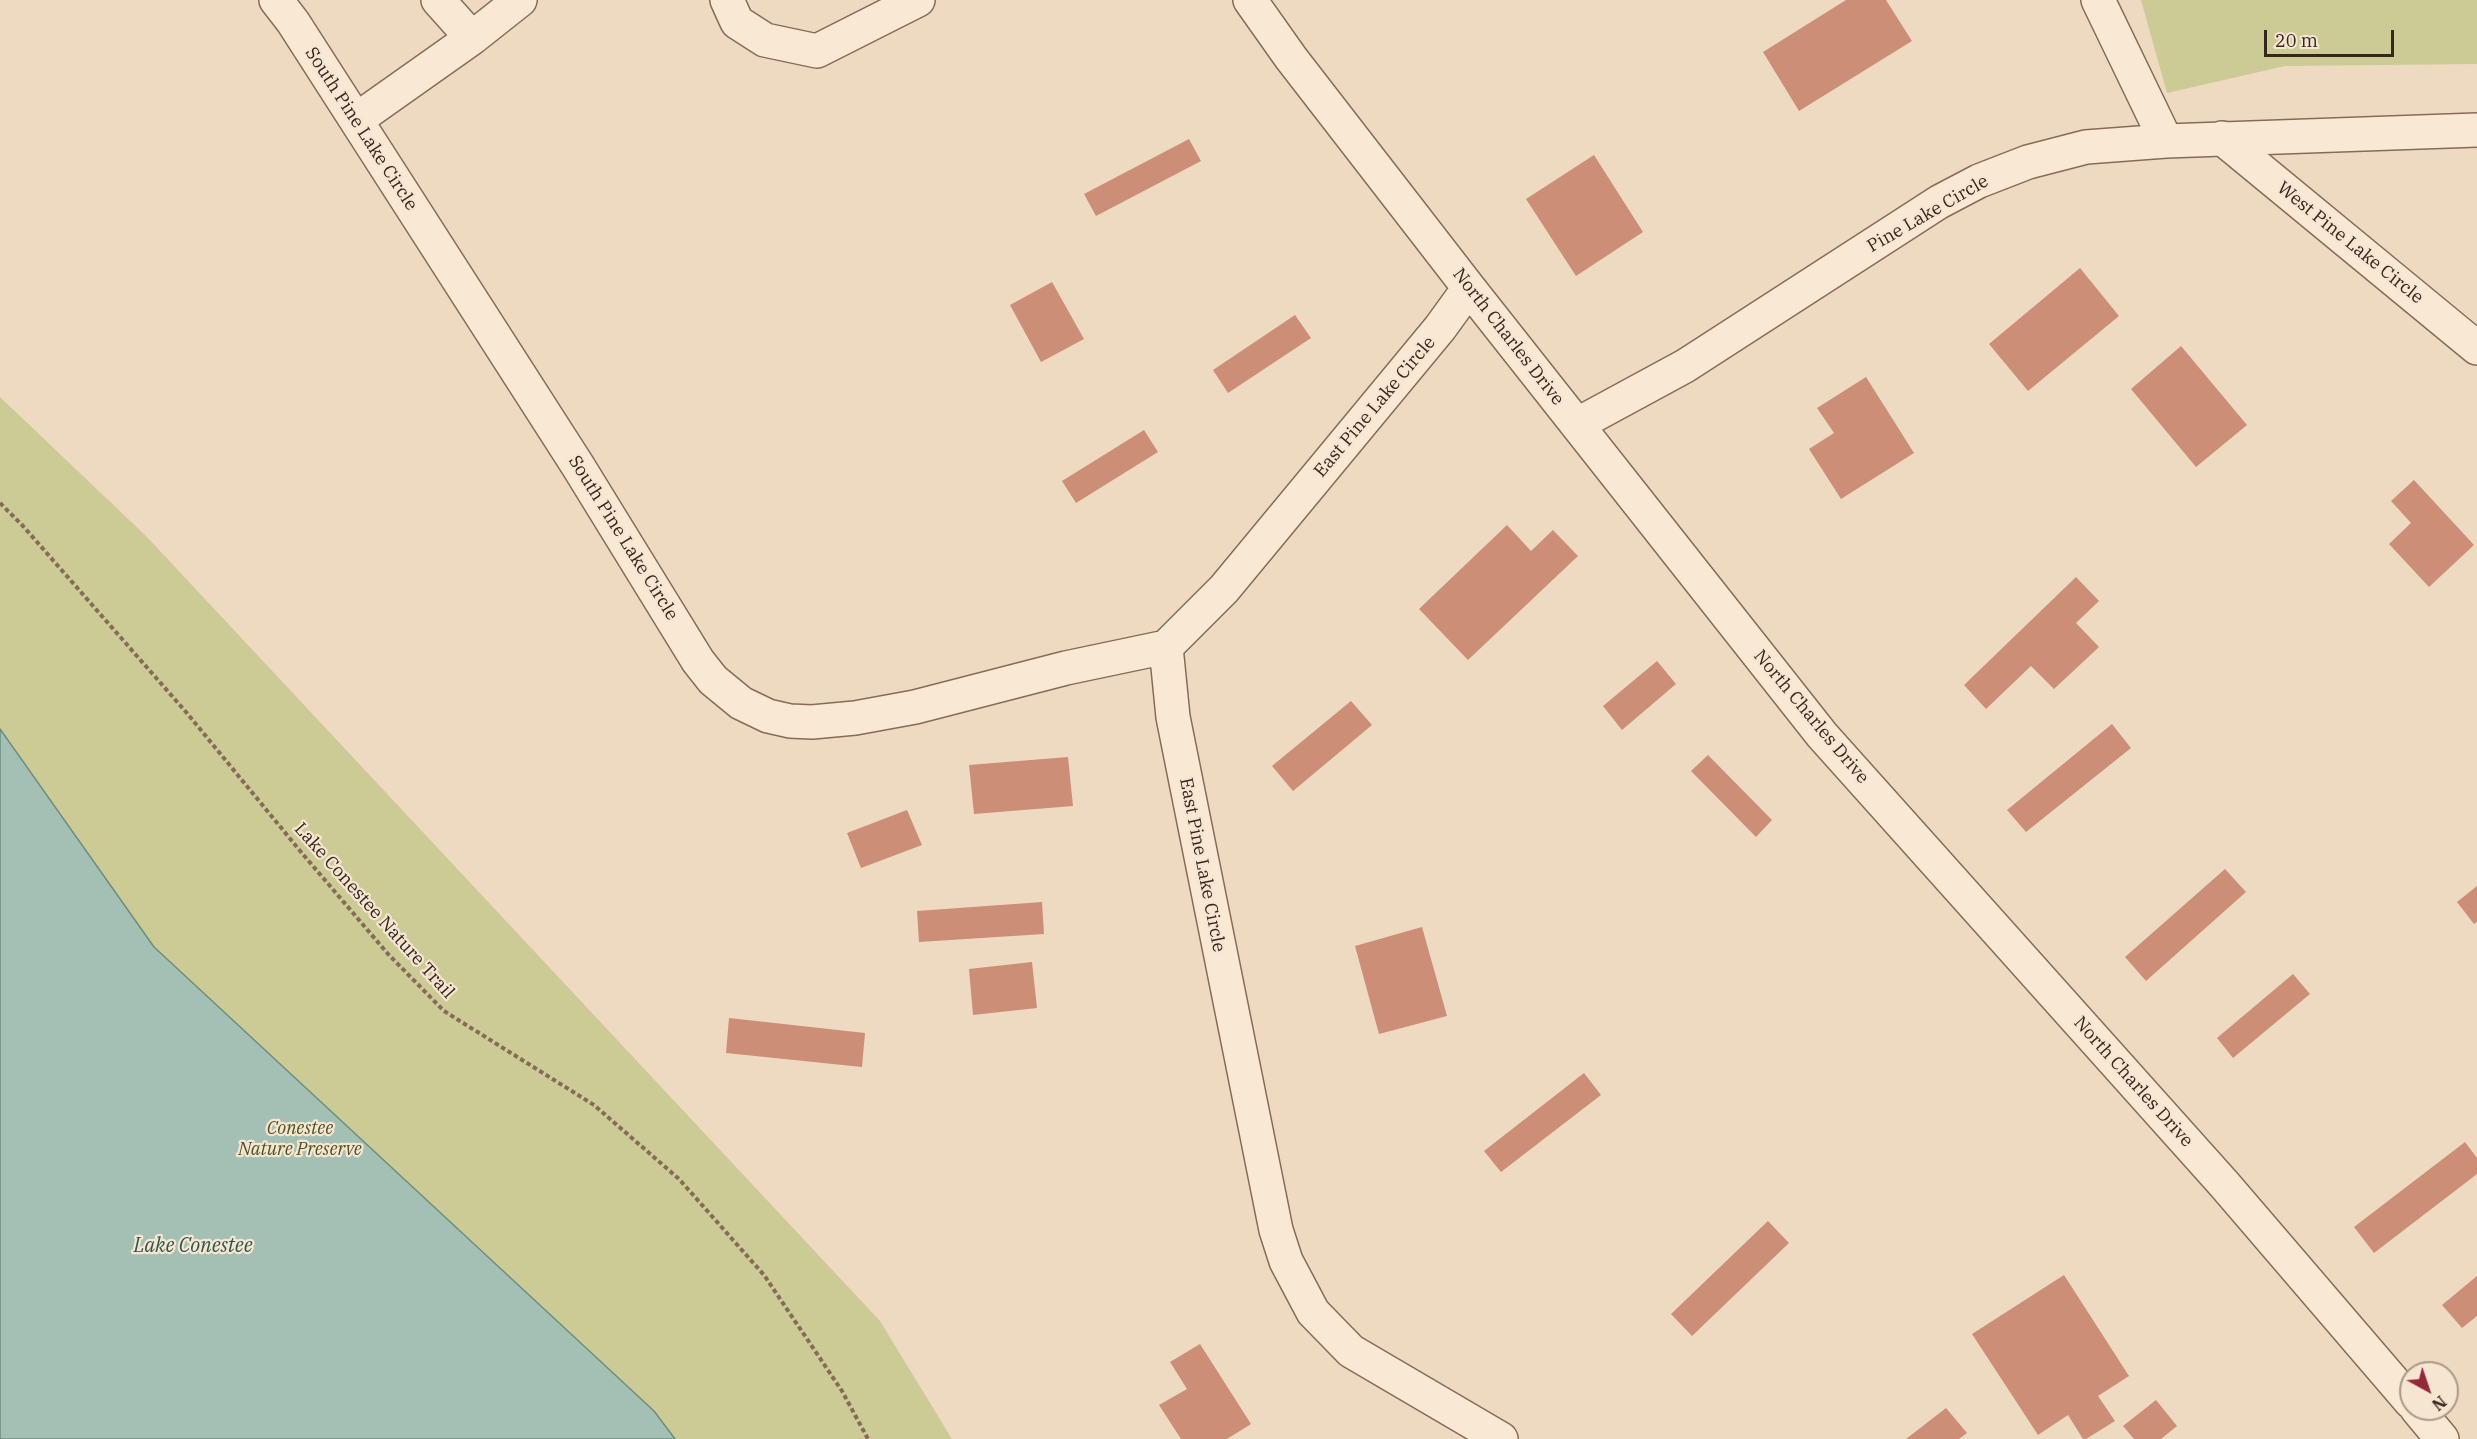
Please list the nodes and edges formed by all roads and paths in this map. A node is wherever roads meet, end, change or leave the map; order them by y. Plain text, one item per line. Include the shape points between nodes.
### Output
1 (276, 0) edge
2 (438, 0) edge
3 (520, 0) edge
4 (728, 0) edge
5 (918, 0) edge
6 (1251, 0) edge
7 (2098, 0) edge
8 (472, 38) junction
9 (356, 120) junction
10 (2477, 130) edge
11 (2222, 138) junction
12 (2166, 141) junction
13 (1469, 288) junction
14 (2477, 348) edge
15 (1578, 424) junction
16 (0, 503) edge
17 (1166, 647) junction
18 (2399, 1388) edge
19 (2427, 1421) edge
20 (868, 1439) edge
21 (1501, 1439) edge
22 (2442, 1439) edge

1 - 9 street, South Pine Lake Circle
2 - 8 street
3 - 8 street
4 - 5 street via 737,22 765,40 817,51
6 - 13 street, North Charles Drive via 1291,58
7 - 12 street
8 - 9 street
9 - 17 street, South Pine Lake Circle via 698,661 712,680 741,703 790,721 855,718
10 - 11 street
11 - 12 street
11 - 14 street, West Pine Lake Circle
12 - 15 street, Pine Lake Circle via 2086,147 2028,162 1979,181 1939,202 1685,366
13 - 15 street, North Charles Drive
13 - 17 street, East Pine Lake Circle via 1224,590
15 - 18 street, North Charles Drive via 1822,735 2224,1184
16 - 20 path, Lake Conestee Nature Trail via 186,712 388,954 444,1011 594,1105 679,1179 764,1275 842,1391
17 - 21 street, East Pine Lake Circle via 1175,729 1276,1230 1286,1261 1313,1312 1352,1351
19 - 22 street

